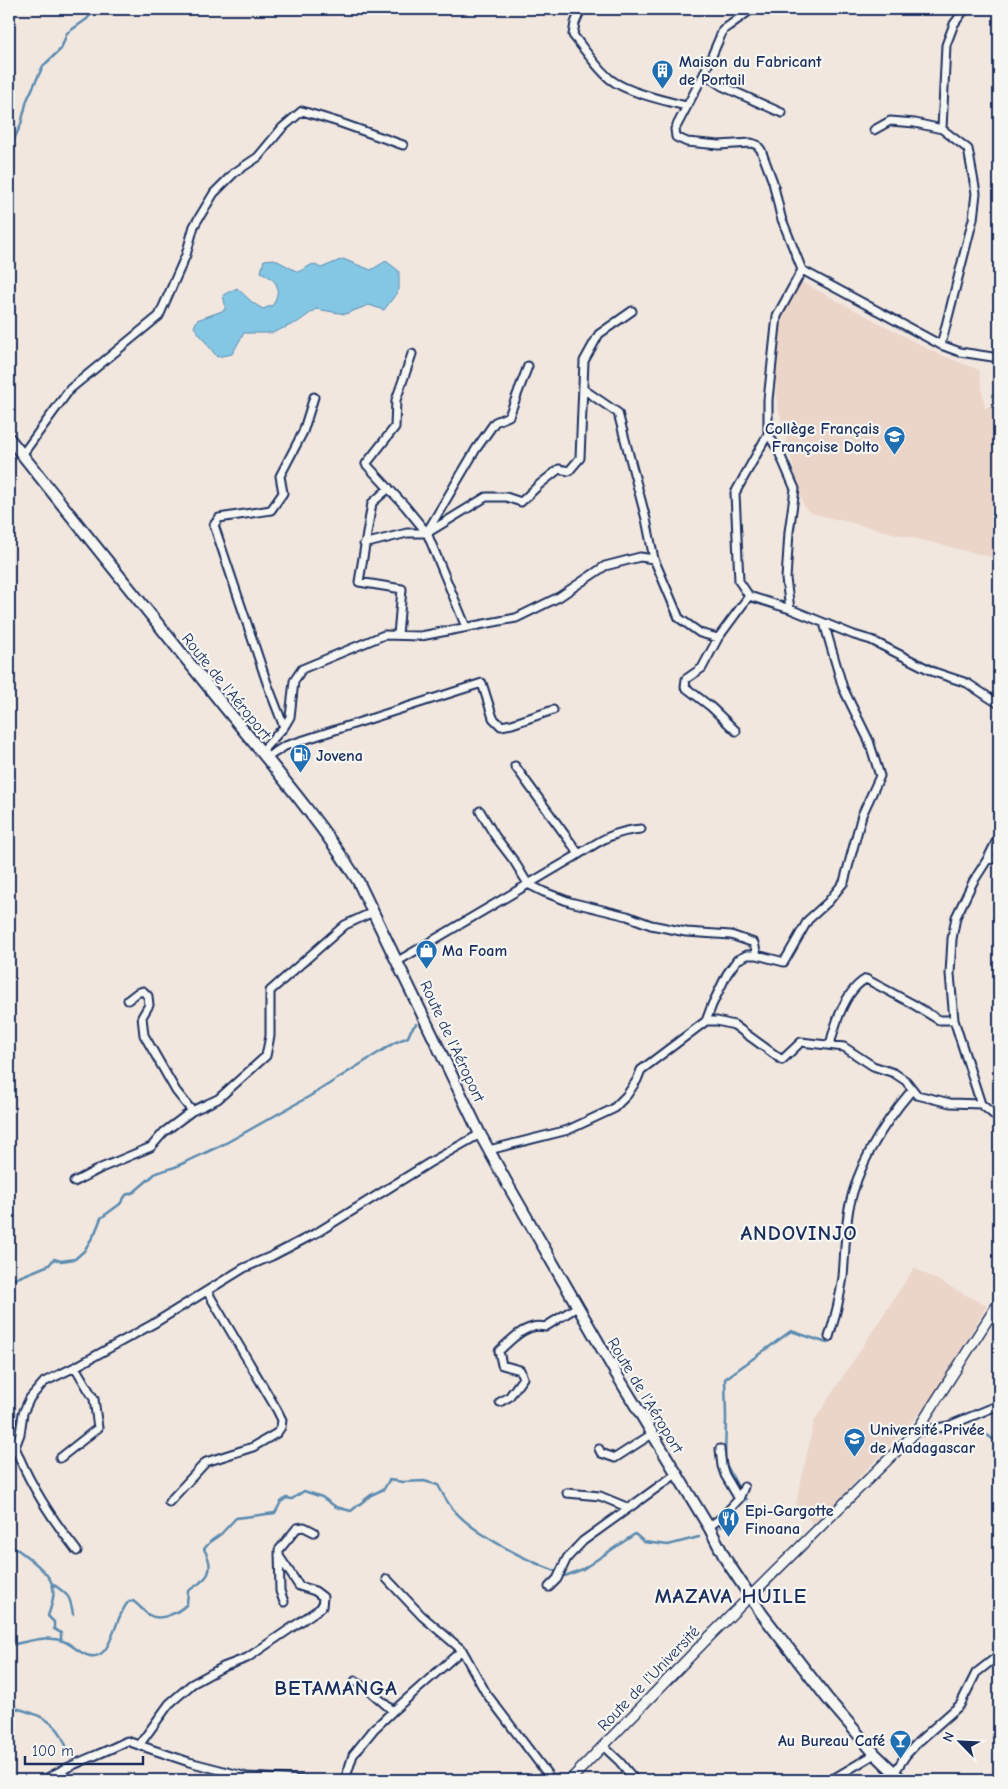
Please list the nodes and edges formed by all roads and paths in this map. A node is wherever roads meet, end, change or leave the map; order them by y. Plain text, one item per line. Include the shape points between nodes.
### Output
1 (581, 9) edge
2 (752, 9) edge
3 (965, 9) edge
4 (704, 74) junction
5 (686, 106) junction
6 (782, 113) dead end
7 (942, 129) junction
8 (874, 130) dead end
9 (403, 145) dead end
10 (802, 270) junction
11 (632, 311) dead end
12 (941, 345) junction
13 (412, 354) dead end
14 (999, 358) edge
15 (528, 366) dead end
16 (582, 389) junction
17 (314, 397) dead end
18 (768, 434) junction
19 (9, 438) edge
20 (22, 455) junction
21 (389, 488) junction
22 (427, 533) junction
23 (364, 544) junction
24 (654, 559) junction
25 (749, 596) junction
26 (790, 609) junction
27 (824, 623) junction
28 (466, 627) junction
29 (398, 635) junction
30 (718, 638) junction
31 (999, 704) edge
32 (553, 710) dead end
33 (284, 727) junction
34 (736, 731) dead end
35 (263, 755) junction
36 (515, 766) dead end
37 (480, 811) dead end
38 (641, 829) dead end
39 (999, 836) edge
40 (580, 854) junction
41 (999, 858) edge
42 (987, 860) junction
43 (528, 884) junction
44 (373, 912) junction
45 (757, 954) junction
46 (398, 961) junction
47 (128, 1000) dead end
48 (954, 1020) junction
49 (706, 1021) junction
50 (830, 1045) junction
51 (912, 1090) junction
52 (981, 1104) junction
53 (192, 1111) junction
54 (999, 1119) edge
55 (480, 1134) junction
56 (489, 1150) junction
57 (74, 1182) dead end
58 (207, 1291) junction
59 (999, 1302) edge
60 (576, 1306) junction
61 (829, 1337) dead end
62 (75, 1367) junction
63 (500, 1402) dead end
64 (999, 1405) edge
65 (916, 1432) junction
66 (652, 1434) junction
67 (599, 1449) dead end
68 (720, 1449) dead end
69 (60, 1458) dead end
70 (676, 1474) junction
71 (744, 1487) dead end
72 (567, 1493) dead end
73 (739, 1499) junction
74 (170, 1502) dead end
75 (629, 1508) junction
76 (709, 1527) junction
77 (314, 1532) dead end
78 (77, 1551) dead end
79 (279, 1556) junction
80 (387, 1579) dead end
81 (549, 1587) dead end
82 (749, 1596) junction
83 (284, 1602) dead end
84 (462, 1650) junction
85 (999, 1656) edge
86 (355, 1681) dead end
87 (393, 1711) junction
88 (140, 1744) junction
89 (603, 1746) junction
90 (875, 1754) junction
91 (898, 1777) edge
92 (44, 1780) edge
93 (302, 1780) edge
94 (344, 1780) edge
95 (552, 1780) edge
96 (570, 1780) edge
97 (634, 1780) edge
98 (831, 1780) edge

1 - 5 street via 573,35 612,80
2 - 4 street via 723,30
3 - 7 street via 954,24 946,45
4 - 5 street
4 - 6 street via 722,86
5 - 10 street via 674,130 676,137 687,142 711,144 751,142 761,150 781,217
7 - 8 street via 890,121
7 - 12 street via 968,149 976,193 973,219
9 - 20 street via 302,111 258,156 214,192 194,226 186,255 160,316 70,390
10 - 12 street
10 - 18 street via 777,316 768,400
11 - 16 street via 599,334 584,361
12 - 14 street via 960,352
13 - 21 street via 396,400 395,427 366,464
15 - 22 street via 509,416 495,422 476,449
16 - 22 street via 580,458 569,471 559,469 521,502 486,496
16 - 24 street via 618,413
17 - 33 street via 302,432 280,476 283,494 271,510 219,518 214,525
18 - 25 street via 735,493 739,581
18 - 26 street via 795,488 786,579
19 - 20 main road, Route de l'Aéroport
20 - 35 main road, Route de l'Aéroport
21 - 22 street
21 - 23 street via 372,503
22 - 23 street via 407,533
22 - 28 street
23 - 29 street via 359,582 402,589
24 - 28 street via 640,557 605,566 559,597 516,618
24 - 30 street via 679,618 700,633
25 - 26 street
25 - 30 street
26 - 27 street
27 - 31 street via 871,640 934,672 967,683
27 - 45 street via 842,688 868,741 880,776 862,815 844,882 808,920 784,962
28 - 29 street via 421,636
29 - 33 street via 384,635 302,669 294,681 290,718
30 - 34 street via 702,668 686,679 685,687
32 - 35 street via 501,726 493,718 482,683
33 - 35 street
35 - 44 main road, Route de l'Aéroport via 338,850
36 - 40 street
37 - 43 street
38 - 40 street via 620,831
39 - 42 street
40 - 43 street
41 - 42 street
42 - 48 street via 972,882 956,918 950,974
43 - 45 street via 570,902 651,925 686,932 731,935 754,943
43 - 46 street
44 - 46 main road, Route de l'Aéroport
44 - 53 street via 345,925 270,991 270,1036 266,1056 218,1099
45 - 49 street via 737,960 727,974
46 - 55 main road, Route de l'Aéroport
47 - 53 street via 144,991 148,996 149,1005 142,1017 144,1035 176,1091
48 - 50 street via 939,1020 866,979 858,983 845,1003
48 - 52 street
49 - 50 street via 734,1025 782,1060 801,1042
49 - 56 street via 641,1070 613,1110 568,1130
50 - 51 street via 844,1047 874,1066 894,1073
51 - 52 street via 917,1095 950,1103
51 - 61 street via 868,1153 856,1182 849,1208 841,1287
52 - 54 street
53 - 57 street via 164,1132 151,1147
55 - 56 main road, Route de l'Aéroport
55 - 58 street via 318,1232 244,1268
56 - 60 main road, Route de l'Aéroport
58 - 62 street
58 - 74 street via 278,1410 281,1427 277,1433 253,1447 206,1462
59 - 65 street, Route de l'Université
60 - 63 street via 545,1327 534,1325 512,1338 499,1351 502,1365 520,1370 524,1378 509,1397
60 - 66 main road, Route de l'Aéroport
62 - 69 street via 94,1399 98,1428
62 - 78 street via 44,1382 30,1398 15,1447 25,1473 46,1509
64 - 65 street via 948,1426
65 - 82 street, Route de l'Université
66 - 67 street via 615,1458 601,1453
66 - 70 main road, Route de l'Aéroport
68 - 73 street via 723,1470
70 - 75 street
70 - 76 main road, Route de l'Aéroport
71 - 73 street
72 - 75 street via 600,1496
73 - 76 street
75 - 81 street via 583,1541
76 - 82 main road, Route de l'Aéroport
77 - 79 street via 297,1528 282,1545
79 - 83 street via 280,1591
79 - 88 street via 299,1586 323,1597 322,1607 247,1658 192,1684 169,1704
80 - 84 street via 422,1616
82 - 89 street, Route de l'Université
82 - 90 main road, Route de l'Aéroport via 827,1698
84 - 87 street
84 - 95 street via 486,1693
85 - 91 street via 976,1673 960,1705 906,1755
86 - 87 street
87 - 94 street via 356,1751
88 - 92 street via 127,1741
88 - 93 street via 247,1777
89 - 96 street, Route de l'Université
89 - 97 street
90 - 91 main road, Route de l'Aéroport
90 - 98 street

